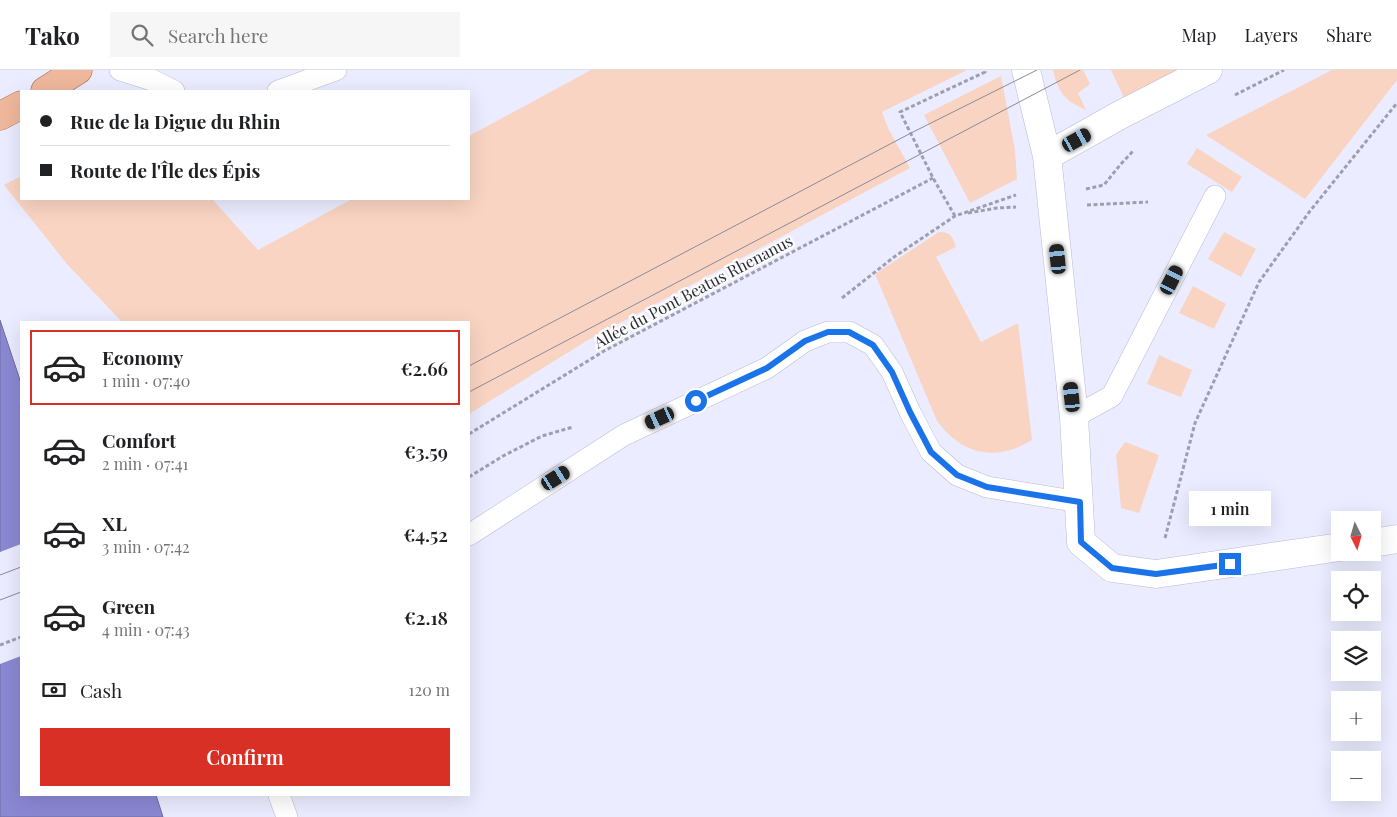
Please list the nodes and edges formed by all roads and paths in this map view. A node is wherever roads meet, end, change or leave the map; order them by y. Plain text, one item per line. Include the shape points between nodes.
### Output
1 (78, 70) edge
2 (120, 70) edge
3 (336, 70) edge
4 (984, 70) edge
5 (1026, 70) edge
6 (1208, 70) edge
7 (1284, 70) edge
8 (47, 90) edge
9 (172, 90) edge
10 (281, 90) edge
11 (1234, 96) dead end
12 (1397, 103) edge
13 (20, 106) edge
14 (0, 116) edge
15 (1138, 146) dead end
16 (1047, 156) junction
17 (933, 178) junction
18 (1089, 190) dead end
19 (1015, 195) dead end
20 (1216, 196) dead end
21 (1074, 416) junction
22 (470, 433) edge
23 (542, 436) dead end
24 (470, 476) edge
25 (1080, 502) junction
26 (470, 534) edge
27 (1397, 539) edge
28 (1381, 541) edge
29 (1331, 548) edge
30 (1156, 574) junction
31 (20, 637) edge
32 (0, 645) edge
33 (279, 796) edge
34 (287, 817) edge

1 - 8 main road
2 - 9 lane
3 - 10 lane
4 - 17 path via 900,112
5 - 16 street
6 - 16 street
7 - 11 path
12 - 30 path via 1310,211 1259,282 1194,423
13 - 14 main road
15 - 18 path via 1104,185
16 - 21 street
17 - 19 path via 955,216
17 - 22 path, Allée du Pont Beatus Rhenanus via 604,351
20 - 21 lane via 1112,396
21 - 25 street
23 - 24 path
25 - 26 lane via 987,487 957,475 931,452 892,372 873,345 849,332 828,332 805,341 767,368 624,434
25 - 30 street via 1081,542 1112,568
27 - 28 street
29 - 30 street
31 - 32 path
33 - 34 lane

